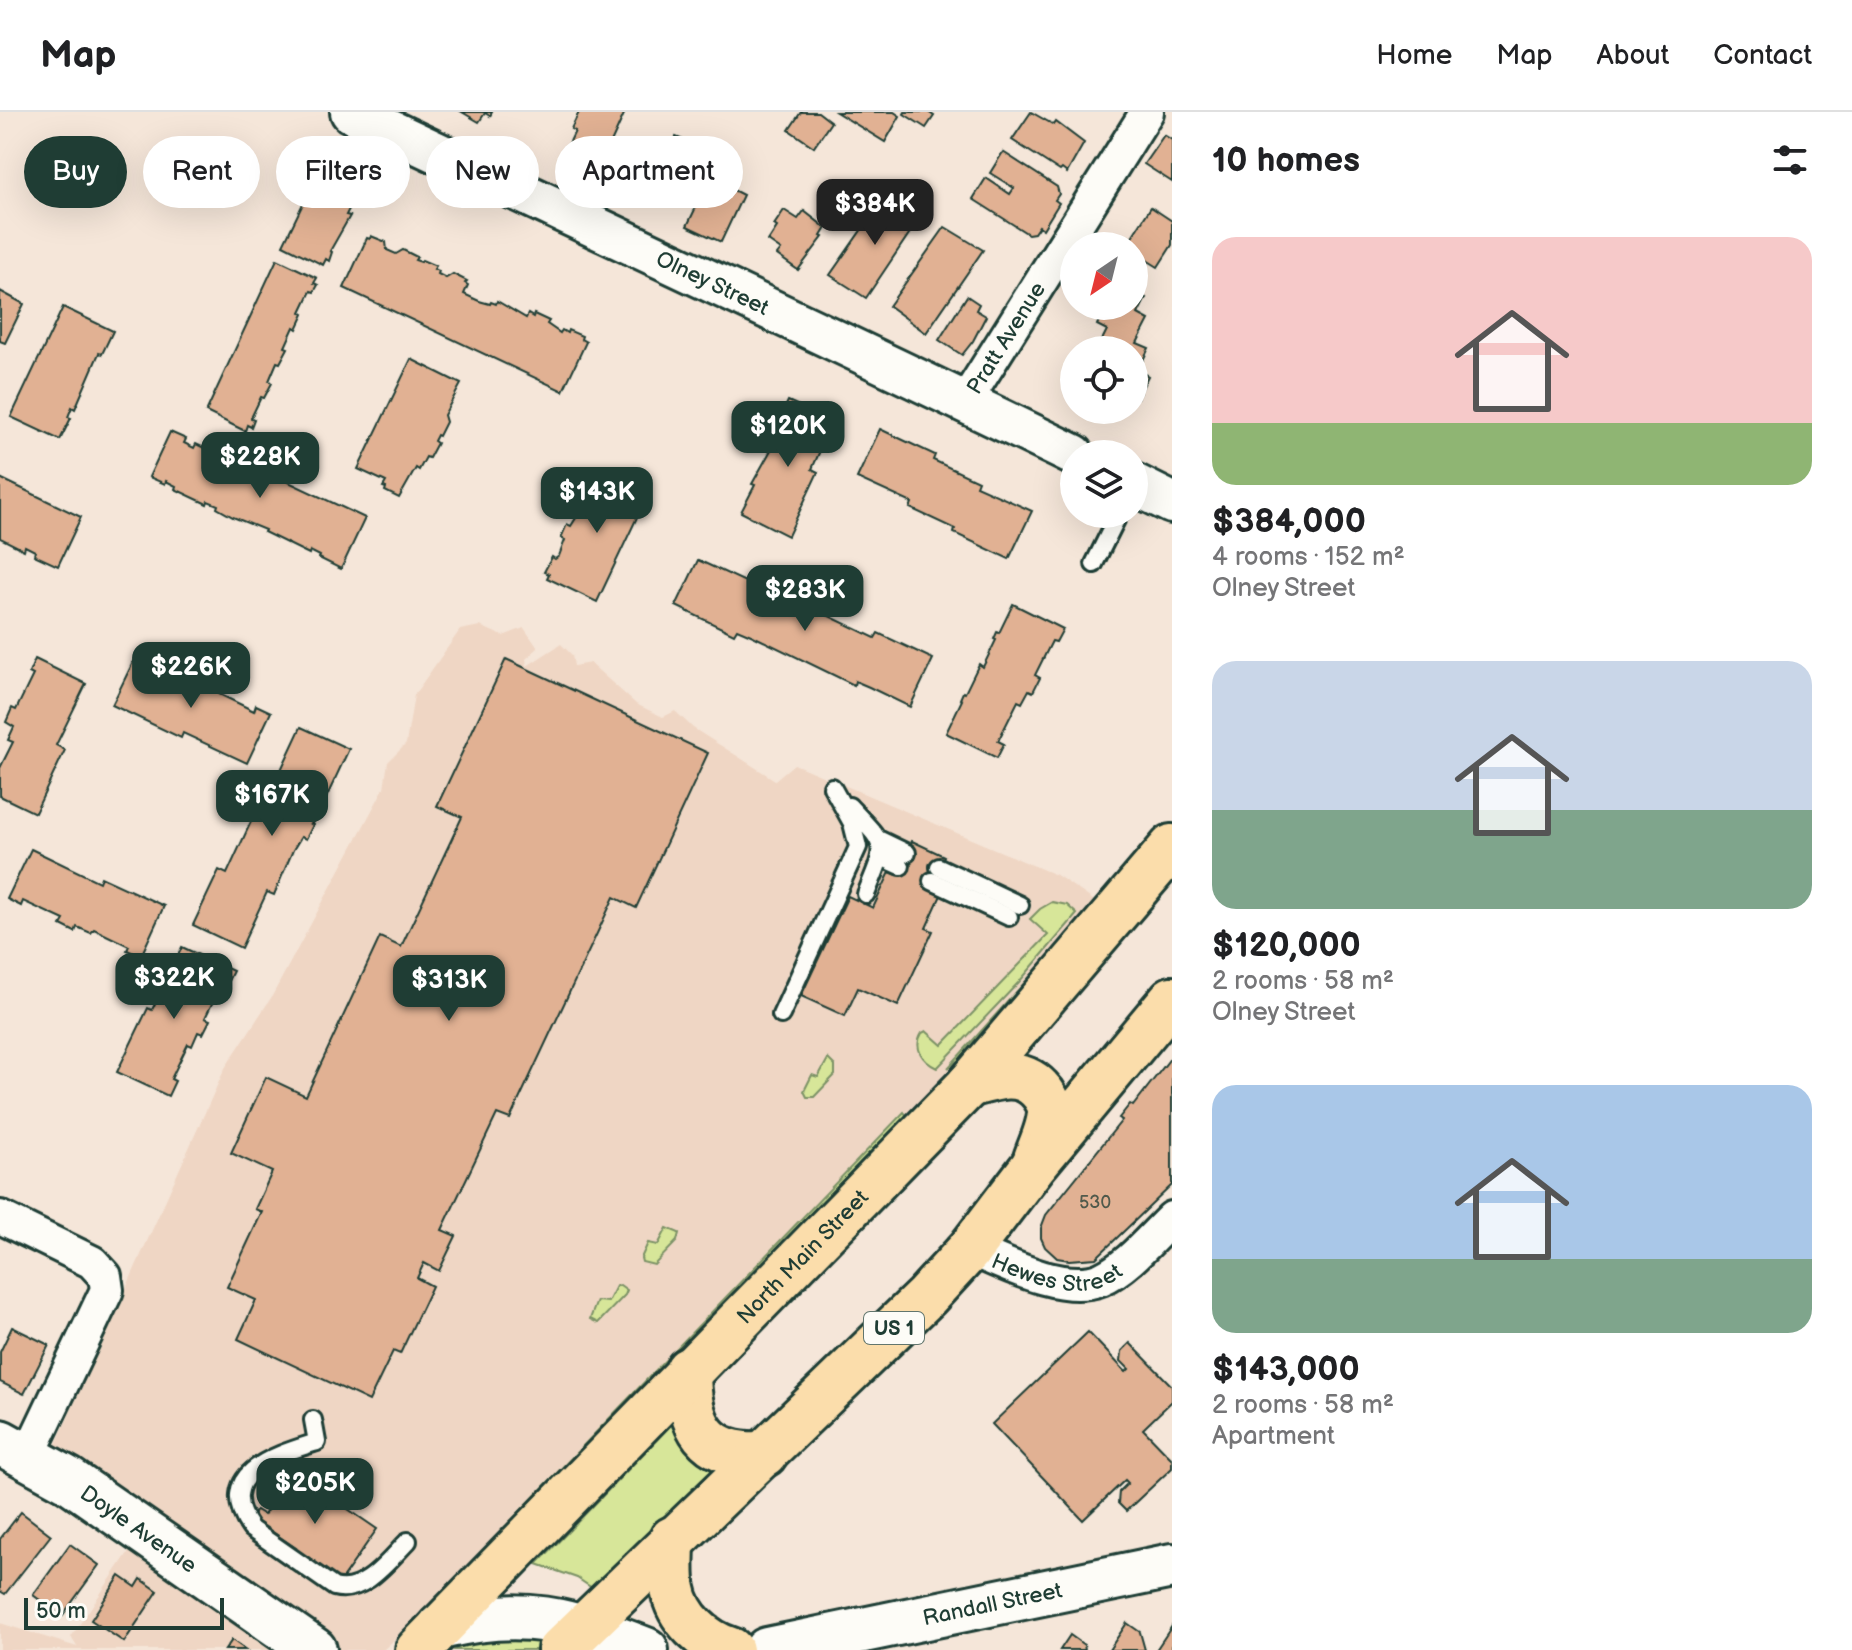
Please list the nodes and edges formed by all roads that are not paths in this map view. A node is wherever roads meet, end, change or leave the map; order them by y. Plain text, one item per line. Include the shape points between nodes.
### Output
1 (1147, 112) edge
2 (362, 114) edge
3 (965, 402) junction
4 (1060, 448) edge
5 (1148, 491) edge
6 (1172, 503) edge
7 (1112, 528) edge
8 (1094, 564) dead end
9 (1172, 847) edge
10 (881, 848) junction
11 (904, 859) dead end
12 (936, 874) dead end
13 (866, 894) dead end
14 (1015, 911) dead end
15 (1172, 999) edge
16 (781, 1015) dead end
17 (969, 1085) junction
18 (1034, 1165) junction
19 (0, 1217) edge
20 (1172, 1218) edge
21 (970, 1249) junction
22 (688, 1370) junction
23 (313, 1420) dead end
24 (14, 1449) edge
25 (765, 1454) junction
26 (672, 1539) junction
27 (408, 1541) dead end
28 (1172, 1566) edge
29 (429, 1638) edge
30 (571, 1638) edge
31 (314, 1650) edge
32 (646, 1650) edge
33 (731, 1650) edge
34 (767, 1650) edge

1 - 3 street, Pratt Avenue
2 - 3 street, Olney Street
3 - 4 street, Olney Street
5 - 6 street
7 - 8 lane
9 - 17 main road, North Main Street
10 - 11 lane
10 - 13 lane
10 - 16 lane via 832,787 852,823 858,847
12 - 14 lane
15 - 18 main road, US 1
17 - 18 main road via 1016,1076 1032,1081 1044,1094 1050,1108
17 - 22 main road, North Main Street
18 - 21 main road, US 1
19 - 24 street via 92,1262 105,1276 107,1290
20 - 21 street, Hewes Street via 1120,1268 1086,1283 1042,1278
21 - 25 main road, US 1
22 - 25 main road via 688,1399 702,1434 727,1451
22 - 29 main road, North Main Street
23 - 27 lane via 317,1442 254,1466 241,1484 240,1507 251,1529 345,1590 360,1585
24 - 31 main road, Doyle Avenue via 69,1480
25 - 26 main road, US 1
26 - 30 main road, US 1
26 - 33 main road via 673,1590 679,1608 705,1637
28 - 34 main road, Randall Street
29 - 30 main road via 491,1617 519,1615
30 - 32 main road

